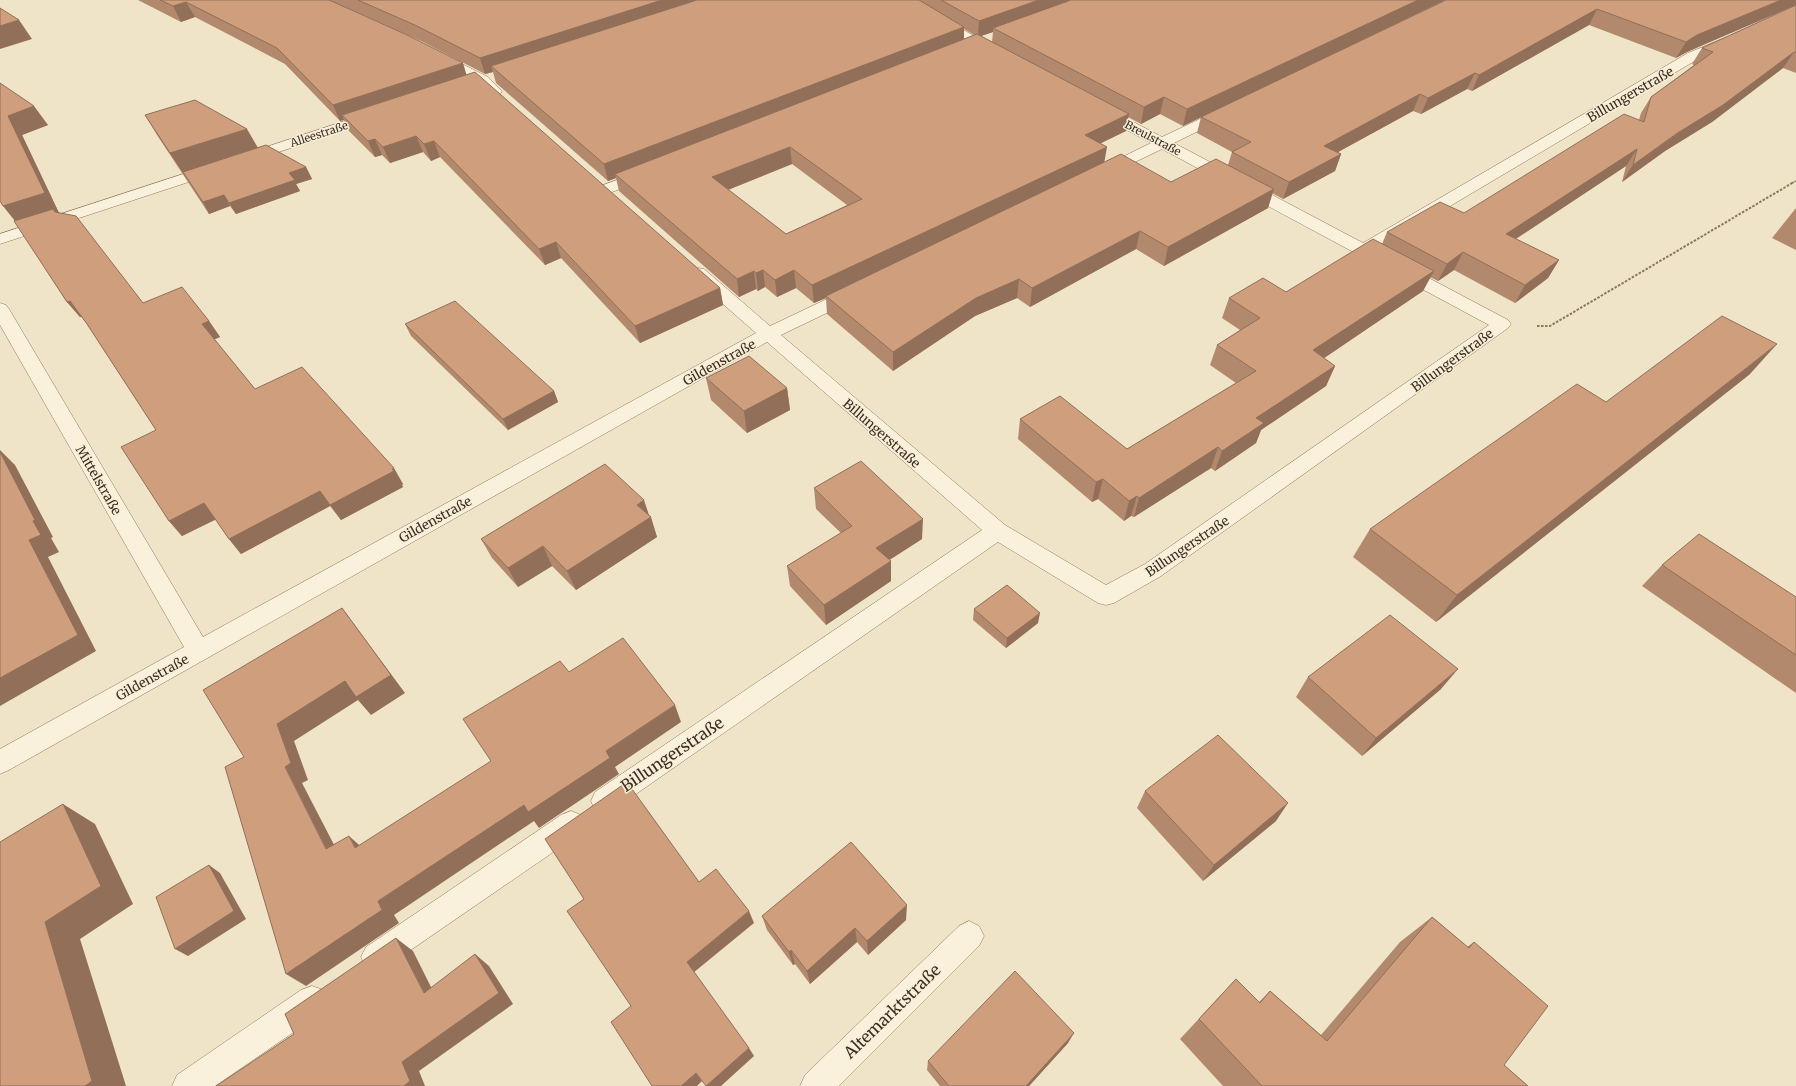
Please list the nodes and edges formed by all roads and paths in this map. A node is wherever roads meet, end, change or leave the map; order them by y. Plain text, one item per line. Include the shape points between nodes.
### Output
1 (901, 0) edge
2 (1734, 37) edge
3 (992, 39) dead end
4 (977, 44) junction
5 (424, 49) edge
6 (962, 50) edge
7 (1004, 59) edge
8 (498, 75) edge
9 (483, 80) junction
10 (468, 85) edge
11 (506, 101) edge
12 (1086, 103) edge
13 (1239, 106) edge
14 (385, 112) edge
15 (1162, 143) junction
16 (656, 170) edge
17 (1090, 178) edge
18 (593, 180) edge
19 (1796, 181) edge
20 (604, 190) junction
21 (616, 200) edge
22 (0, 239) edge
23 (1364, 250) junction
24 (686, 262) edge
25 (868, 286) edge
26 (0, 309) edge
27 (1502, 324) junction
28 (768, 334) junction
29 (997, 531) junction
30 (199, 651) junction
31 (0, 762) edge
32 (969, 936) dead end
33 (359, 969) edge
34 (333, 987) edge
35 (188, 1086) edge
36 (816, 1086) edge

1 - 4 street
2 - 23 street, Billungerstraße via 1693,56
3 - 4 street
4 - 6 street
4 - 7 street
5 - 9 street
8 - 9 street
9 - 10 street
9 - 11 street
12 - 15 street, Breulstraße
13 - 15 street
14 - 22 street, Alleestraße
15 - 17 street
15 - 23 street, Breulstraße
16 - 20 street
18 - 20 street
19 - 27 path via 1550,326
20 - 21 street
23 - 27 street, Billungerstraße
24 - 28 street, Billungerstraße
25 - 28 street, Gildenstraße
26 - 30 street, Mittelstraße
27 - 29 street, Billungerstraße via 1153,570 1106,596
28 - 29 street, Billungerstraße
28 - 30 street, Gildenstraße
29 - 33 street, Billungerstraße
30 - 31 street, Gildenstraße
32 - 36 street, Altemarktstraße
34 - 35 street

